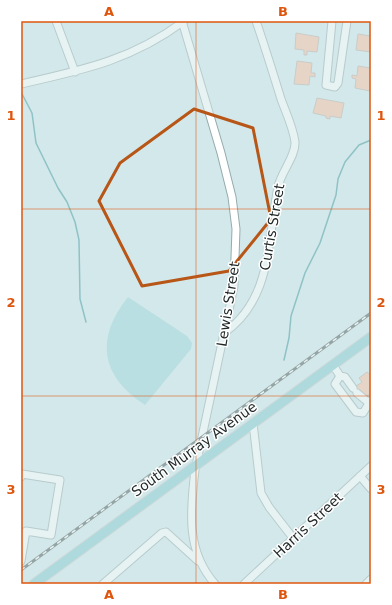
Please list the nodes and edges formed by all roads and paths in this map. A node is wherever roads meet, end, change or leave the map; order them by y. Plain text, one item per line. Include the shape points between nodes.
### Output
1 (56, 21) edge
2 (183, 21) edge
3 (256, 21) edge
4 (332, 21) edge
5 (347, 21) edge
6 (75, 72) junction
7 (21, 84) edge
8 (224, 333) junction
9 (371, 337) edge
10 (332, 365) junction
11 (340, 376) junction
12 (370, 402) edge
13 (253, 423) junction
14 (196, 465) junction
15 (371, 466) edge
16 (21, 475) edge
17 (360, 476) junction
18 (371, 489) edge
19 (293, 538) junction
20 (21, 561) edge
21 (200, 563) junction
22 (371, 579) edge
23 (34, 584) edge
24 (103, 584) edge
25 (215, 584) edge
26 (244, 584) edge
27 (366, 584) edge

1 - 6 street
2 - 6 street via 132,53
2 - 8 street, Lewis Street via 232,197 236,229 236,270
3 - 8 street, Curtis Street via 291,127 294,150 278,187 263,281 241,318
4 - 5 street via 326,85 335,87 338,84
6 - 7 street
8 - 14 street, Lewis Street
9 - 10 main road, South Murray Avenue
10 - 11 street
10 - 13 main road, South Murray Avenue
11 - 12 street via 345,377 355,391
11 - 12 street via 334,384 356,412 363,413
13 - 14 main road, South Murray Avenue
13 - 19 street via 261,493
14 - 21 street, Lewis Street via 191,520 192,539
14 - 23 main road, South Murray Avenue
15 - 17 street, Harris Street
16 - 20 street via 60,480 51,535 26,531
17 - 18 street
17 - 19 street, Harris Street
19 - 26 street, Harris Street
21 - 24 street via 166,532
21 - 25 street, Lewis Street
22 - 27 street

